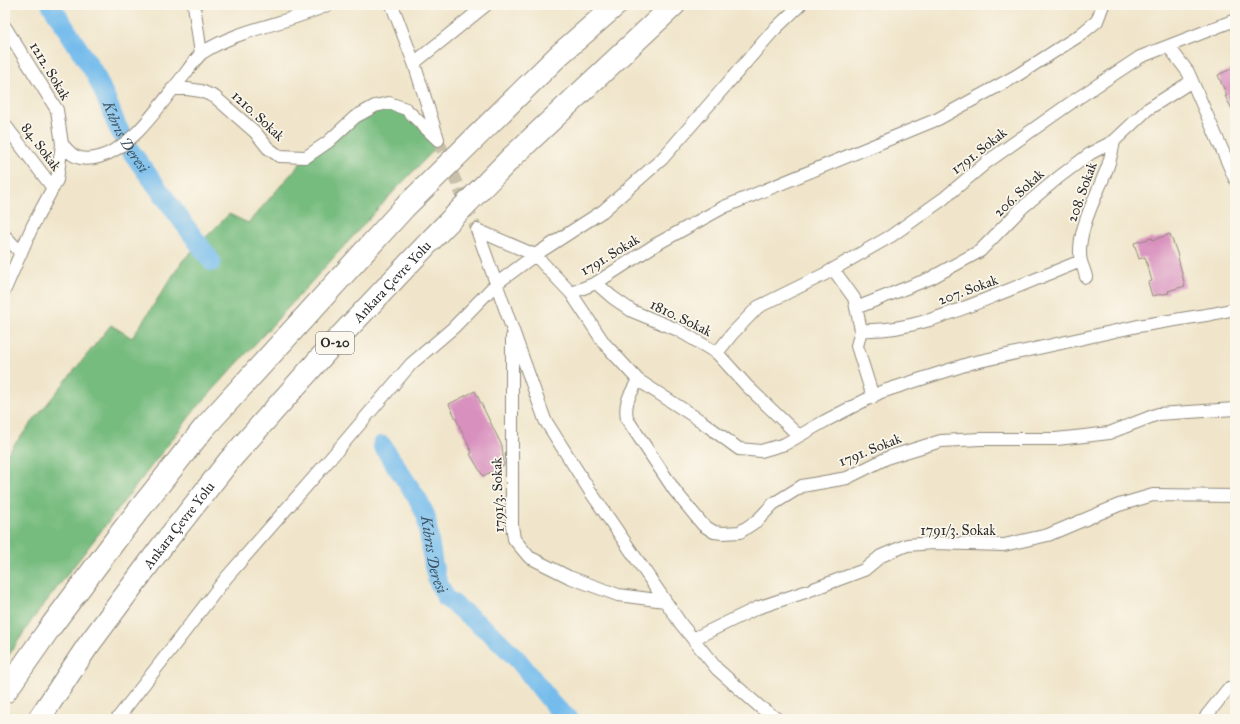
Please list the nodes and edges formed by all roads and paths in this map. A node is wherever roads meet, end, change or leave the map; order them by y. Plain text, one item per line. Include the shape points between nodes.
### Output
1 (194, 5) edge
2 (327, 5) edge
3 (392, 5) edge
4 (486, 5) edge
5 (616, 5) edge
6 (674, 5) edge
7 (800, 5) edge
8 (1103, 5) edge
9 (1235, 20) edge
10 (5, 27) edge
11 (1170, 47) junction
12 (201, 54) junction
13 (414, 63) junction
14 (1192, 81) junction
15 (172, 89) junction
16 (5, 125) edge
17 (1114, 141) junction
18 (62, 144) junction
19 (1235, 179) edge
20 (53, 188) junction
21 (5, 236) edge
22 (21, 253) junction
23 (535, 255) junction
24 (1081, 261) junction
25 (9, 268) edge
26 (833, 269) junction
27 (1086, 277) dead end
28 (596, 283) junction
29 (496, 284) junction
30 (5, 289) edge
31 (570, 293) junction
32 (856, 308) junction
33 (1235, 309) edge
34 (512, 330) junction
35 (861, 330) junction
36 (717, 353) junction
37 (638, 380) junction
38 (873, 397) junction
39 (1235, 409) edge
40 (799, 436) junction
41 (1235, 496) edge
42 (665, 601) junction
43 (693, 639) junction
44 (1231, 688) edge
45 (5, 692) edge
46 (39, 719) edge
47 (117, 719) edge
48 (777, 719) edge
49 (1205, 719) edge

1 - 12 street
2 - 12 street via 247,32
3 - 13 street
4 - 13 street
5 - 45 highway, O-20 via 559,55 404,208 204,428 123,530
6 - 46 highway, Ankara Çevre Yolu / O-20 via 512,157 326,352 230,461 159,550 87,647
7 - 23 street via 772,32 662,159 603,211
8 - 28 street, 1791. Sokak via 1097,22 1080,35 1016,76 938,120 724,207 656,245
9 - 11 street, 1791. Sokak
10 - 18 street, 1212. Sokak via 57,110
11 - 14 street
11 - 26 street, 1791. Sokak via 1140,57 987,162 943,200 891,236
12 - 15 street
13 - 15 street, 1210. Sokak via 438,140 406,109 389,103 375,106 355,117 328,142 306,157 279,156 215,97 201,91
14 - 17 street, 206. Sokak via 1148,109
14 - 19 street
15 - 18 street via 136,134 114,151 93,159 83,159 74,156
16 - 20 street, 84. Sokak
17 - 24 street, 208. Sokak via 1107,170 1088,213 1080,251
17 - 32 street, 206. Sokak via 1091,153 1059,177 1022,208 980,251 931,278
18 - 20 street, 1212. Sokak via 57,180
20 - 22 street, 1212. Sokak
21 - 22 street
22 - 25 street, 1212. Sokak
23 - 29 street
23 - 29 street via 477,230
23 - 31 street
24 - 27 street, 208. Sokak
24 - 35 street, 207. Sokak via 962,310 909,326 877,331
25 - 30 street, 1212. Sokak
26 - 32 street via 854,298
26 - 36 street, 1791. Sokak via 758,307
28 - 31 street, 1791. Sokak
28 - 36 street, 1810. Sokak via 632,311 678,330
29 - 34 street
29 - 47 street via 453,328 411,364 226,578
31 - 37 street via 604,344
32 - 35 street
33 - 38 street via 1138,326 971,363 881,392
34 - 42 street via 544,420
34 - 42 street, 1791/3. Sokak via 514,539 529,557 569,577 618,595
35 - 38 street via 857,346
36 - 40 street, 1810. Sokak
37 - 39 street, 1791. Sokak via 627,401 627,419 675,491 703,525 722,534 740,532 758,520 772,504 802,486 847,478 889,457 941,441 1084,436 1109,433 1158,414
37 - 40 street via 701,420 739,449 761,451 785,444
38 - 40 street
41 - 43 street, 1791/3. Sokak via 1153,495 1119,505 1048,535 1004,544 907,545 881,556 864,570 757,608
42 - 43 street
43 - 48 street via 717,669
44 - 49 street

